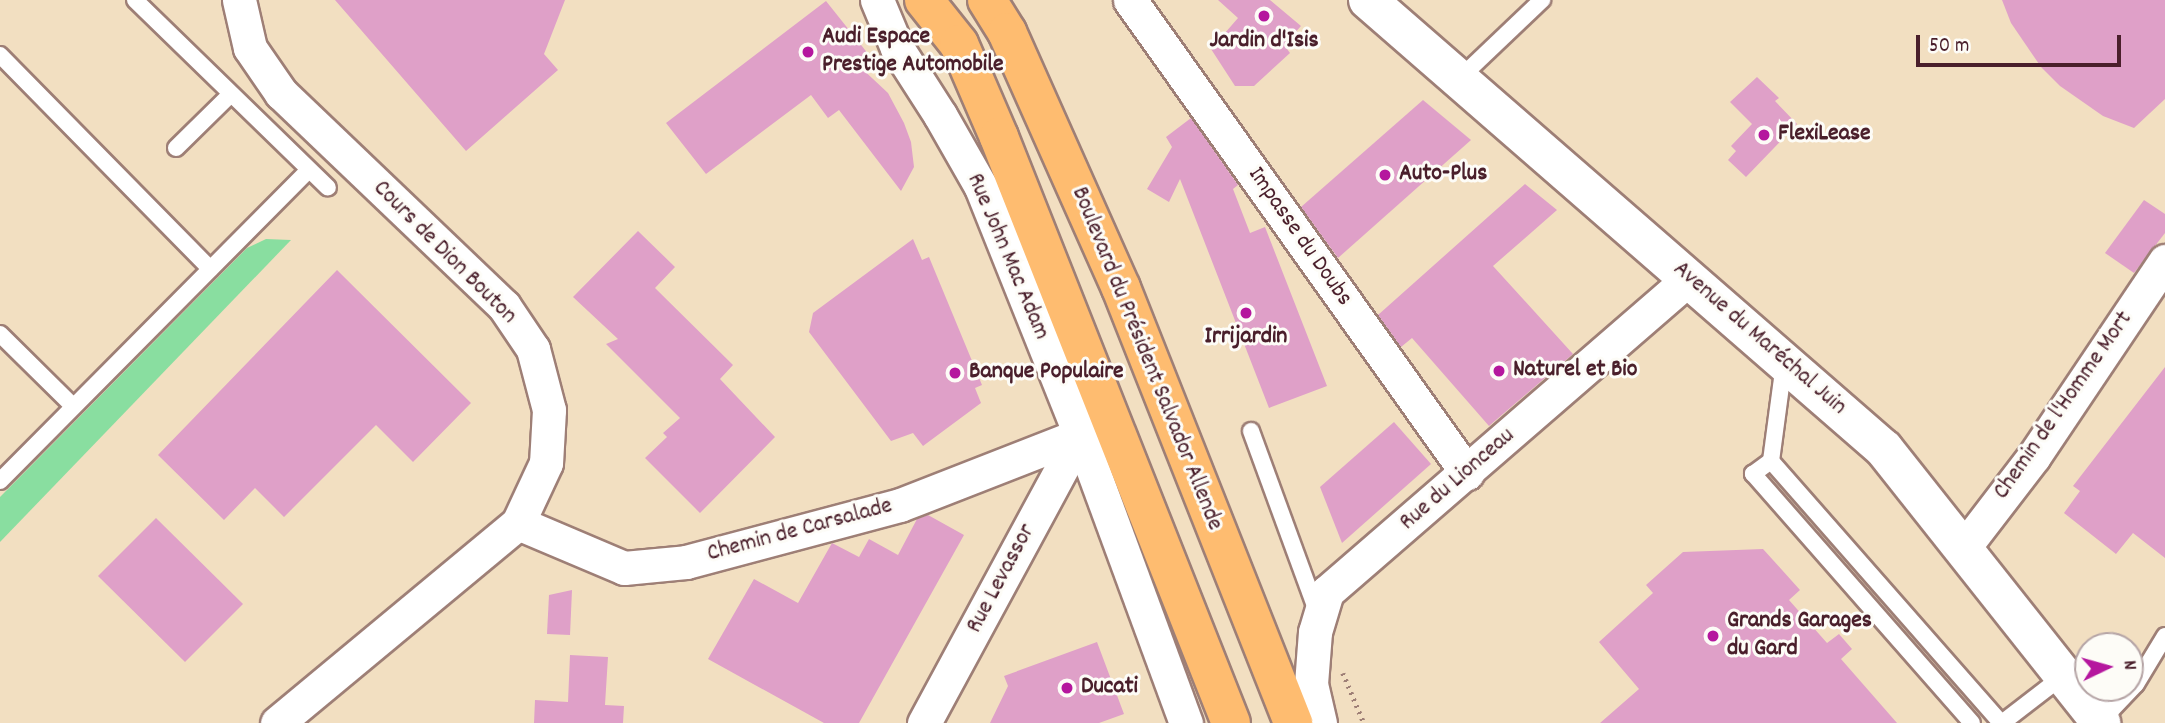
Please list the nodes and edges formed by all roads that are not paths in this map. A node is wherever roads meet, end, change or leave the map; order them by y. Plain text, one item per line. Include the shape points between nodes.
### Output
1 (135, 0) edge
2 (239, 0) edge
3 (877, 0) edge
4 (924, 0) edge
5 (987, 0) edge
6 (1130, 0) edge
7 (1368, 0) edge
8 (1542, 0) edge
9 (0, 55) edge
10 (1459, 79) junction
11 (231, 94) junction
12 (176, 148) dead end
13 (309, 170) junction
14 (328, 188) dead end
15 (2165, 261) edge
16 (210, 269) junction
17 (1690, 278) junction
18 (0, 334) edge
19 (1784, 361) junction
20 (73, 406) junction
21 (1251, 431) dead end
22 (1080, 435) junction
23 (1770, 461) junction
24 (1467, 473) junction
25 (0, 481) edge
26 (518, 523) junction
27 (1962, 550) junction
28 (1320, 617) junction
29 (2164, 638) edge
30 (2063, 676) junction
31 (2101, 722) edge
32 (277, 723) edge
33 (924, 723) edge
34 (1186, 723) edge
35 (1231, 723) edge
36 (1293, 723) edge
37 (1320, 723) edge
38 (1972, 723) edge
39 (2002, 723) edge

1 - 11 lane
2 - 26 street, Cours de Dion Bouton via 250,48 281,93 504,306 533,349 549,410 546,463
3 - 22 street, Rue John Mac Adam via 897,48 981,187
4 - 35 main road via 959,44 989,114
5 - 36 main road, Boulevard du Président Salvador Allende via 1007,32 1121,288
6 - 24 street, Impasse du Doubs
7 - 10 street, Avenue du Maréchal Juin
8 - 10 lane
9 - 16 lane
10 - 17 street, Avenue du Maréchal Juin
11 - 12 lane
11 - 13 lane
13 - 14 lane
13 - 16 lane
15 - 27 street, Chemin de l'Homme Mort via 2034,456
16 - 20 lane
17 - 19 street, Avenue du Maréchal Juin
17 - 24 street, Rue du Lionceau
18 - 20 lane
19 - 23 lane
19 - 27 street, Avenue du Maréchal Juin via 1884,449
20 - 25 lane
21 - 28 lane
22 - 26 street, Chemin de Carsalade via 900,505 686,562 624,568
22 - 33 street, Rue Levassor
22 - 34 street, Rue John Mac Adam
23 - 38 lane via 1754,474
23 - 39 lane
24 - 28 street, Rue du Lionceau via 1327,592
26 - 32 street, Cours de Dion Bouton
27 - 30 street, Avenue du Maréchal Juin
28 - 37 street, Rue du Lionceau via 1314,632 1311,684
29 - 31 lane via 2136,684
30 - 31 street, Avenue du Maréchal Juin
30 - 39 lane

